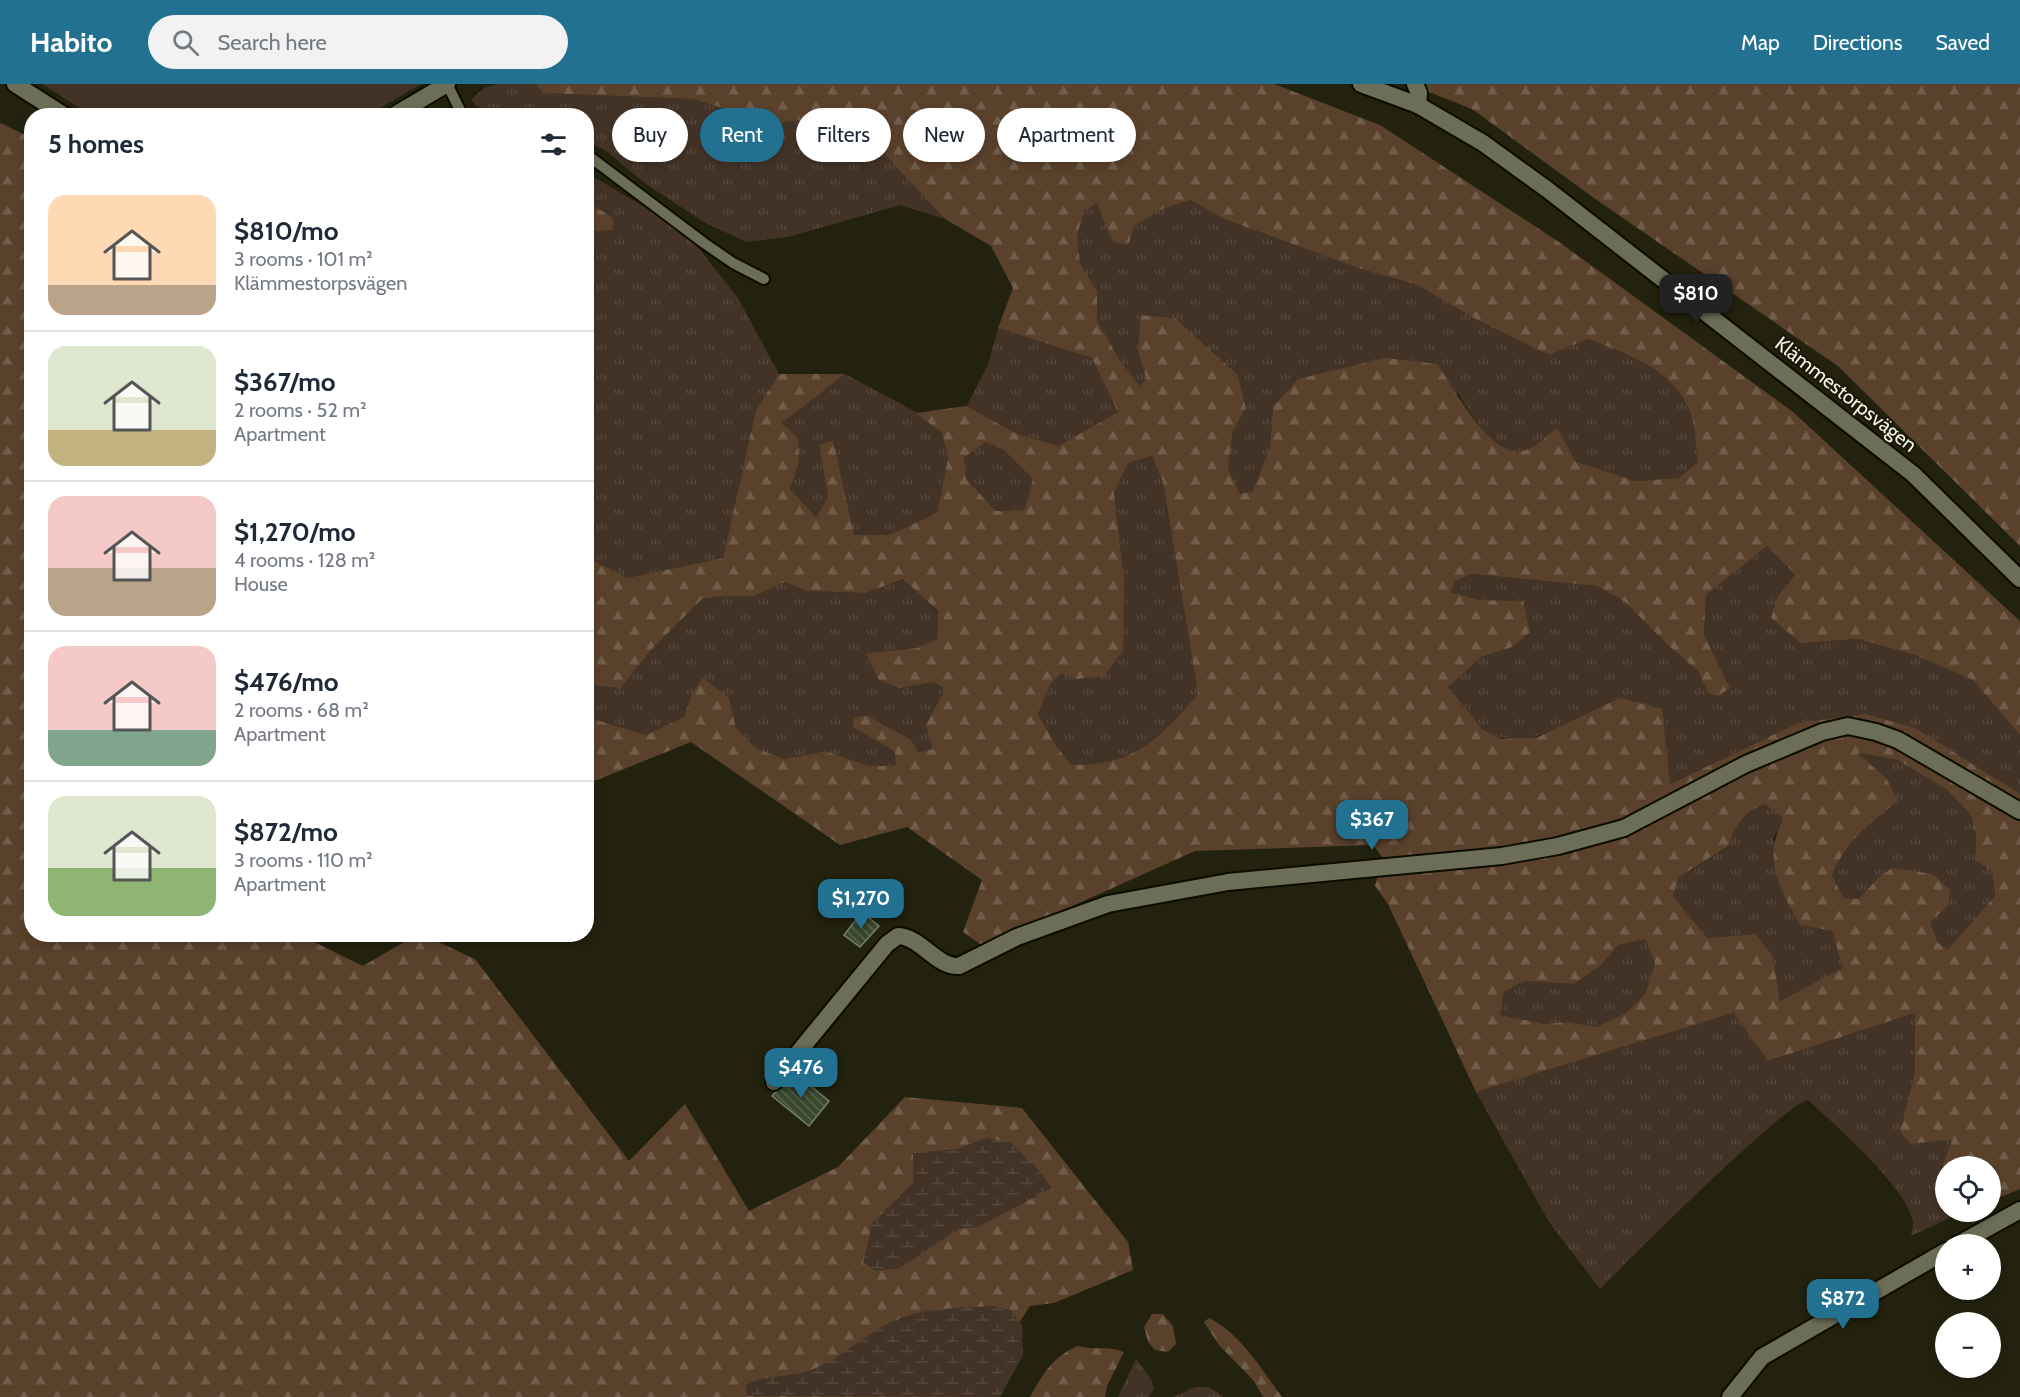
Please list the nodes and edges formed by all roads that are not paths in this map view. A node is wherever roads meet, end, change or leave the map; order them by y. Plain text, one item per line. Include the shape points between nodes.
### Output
1 (15, 84) edge
2 (447, 84) edge
3 (1361, 84) edge
4 (1414, 84) edge
5 (1418, 105) junction
6 (52, 108) edge
7 (406, 108) edge
8 (460, 108) edge
9 (594, 160) edge
10 (764, 279) dead end
11 (2020, 579) edge
12 (2020, 811) edge
13 (774, 1082) dead end
14 (2020, 1210) edge
15 (1977, 1234) edge
16 (1935, 1257) edge
17 (1730, 1397) edge

1 - 6 street
2 - 7 street
2 - 8 lane
3 - 5 street, Klämmestorpsvägen
4 - 5 street via 1419,93
5 - 11 street, Klämmestorpsvägen via 1483,143 1539,183 1754,348 1913,474
9 - 10 lane via 704,243
12 - 13 street via 1898,740 1848,726 1822,732 1746,764 1624,828 1558,846 1502,856 1228,882 1108,904 1017,938 959,966 913,940 898,936 887,944
14 - 15 street
16 - 17 street via 1762,1358

